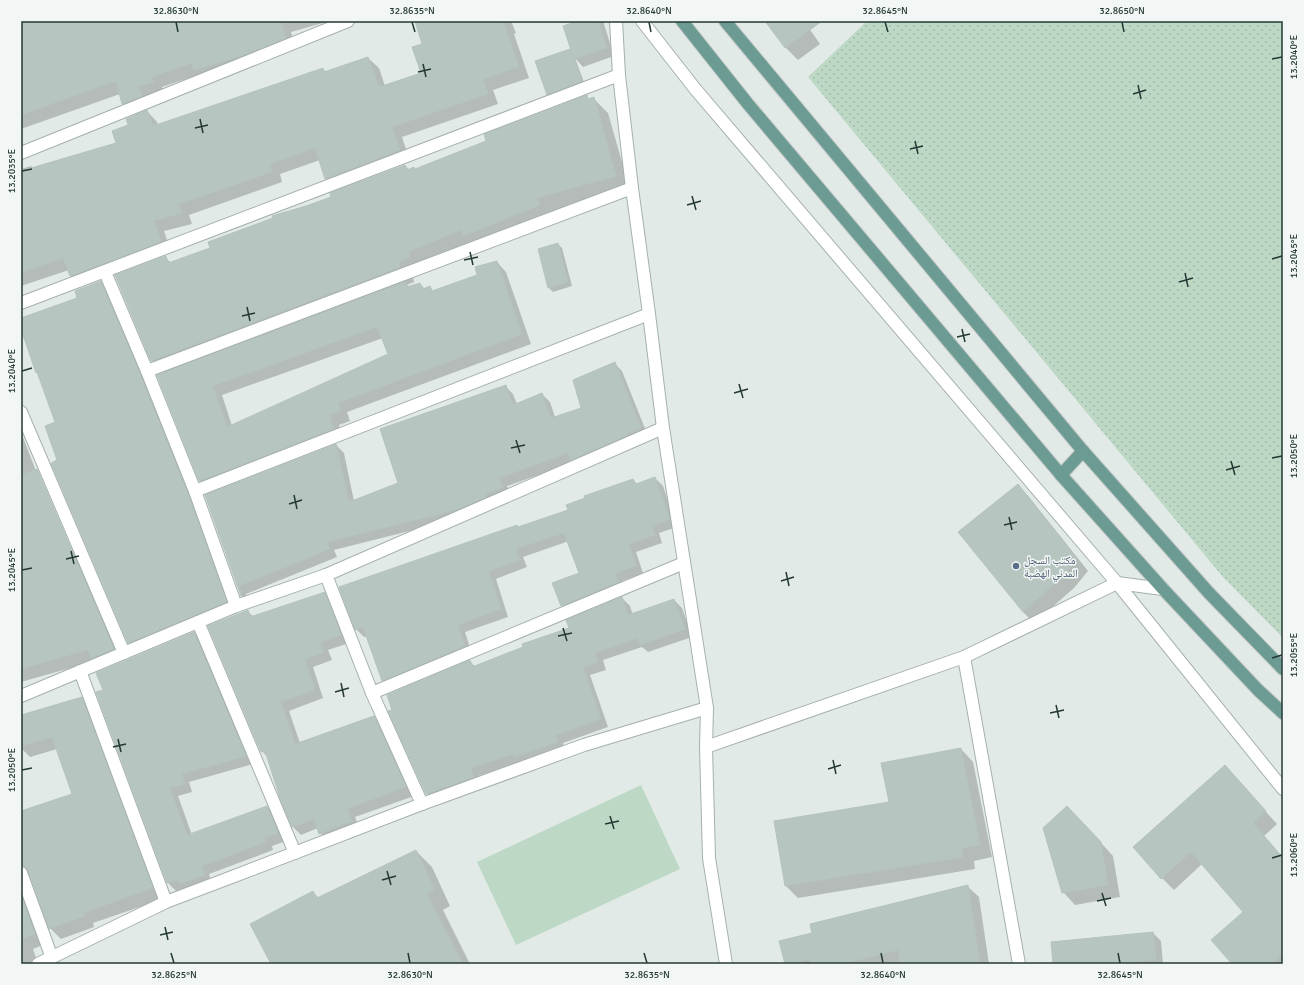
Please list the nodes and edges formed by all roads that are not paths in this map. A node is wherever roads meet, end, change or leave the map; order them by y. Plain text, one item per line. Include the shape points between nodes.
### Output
1 (348, 21) edge
2 (616, 21) edge
3 (642, 21) edge
4 (682, 21) edge
5 (725, 21) edge
6 (619, 75) junction
7 (21, 153) edge
8 (632, 188) junction
9 (105, 272) junction
10 (21, 303) edge
11 (649, 314) junction
12 (147, 371) junction
13 (21, 412) edge
14 (663, 428) junction
15 (1083, 452) junction
16 (1061, 475) junction
17 (195, 491) junction
18 (684, 563) junction
19 (326, 576) junction
20 (1117, 583) junction
21 (1163, 589) junction
22 (236, 606) junction
23 (198, 622) junction
24 (124, 653) junction
25 (964, 657) junction
26 (1283, 669) edge
27 (80, 671) junction
28 (372, 693) junction
29 (21, 696) edge
30 (707, 708) junction
31 (1283, 713) edge
32 (706, 747) junction
33 (1283, 789) edge
34 (422, 804) junction
35 (294, 853) junction
36 (21, 873) edge
37 (166, 902) junction
38 (52, 958) junction
39 (38, 964) edge
40 (726, 964) edge
41 (1018, 964) edge

1 - 7 street
2 - 6 street
3 - 20 street via 696,90
4 - 16 main road via 753,110
5 - 15 main road
6 - 8 street
6 - 9 street
8 - 11 street
8 - 12 street
9 - 10 street
9 - 12 street
11 - 14 street
11 - 17 street
12 - 17 street
13 - 24 street
14 - 18 street
14 - 19 street
15 - 16 main road
15 - 26 main road via 1209,593
16 - 21 main road
17 - 22 street
18 - 28 street
18 - 30 street
19 - 22 street
19 - 28 street
20 - 21 street
20 - 25 street
20 - 33 street
21 - 31 main road
22 - 23 street
23 - 24 street
23 - 35 street
24 - 27 street
25 - 32 street
25 - 41 street
27 - 29 street
27 - 37 street
28 - 34 street
30 - 32 street
30 - 34 street via 584,745
32 - 40 street via 709,858
34 - 35 street
35 - 37 street
36 - 38 street
37 - 38 street
38 - 39 street

